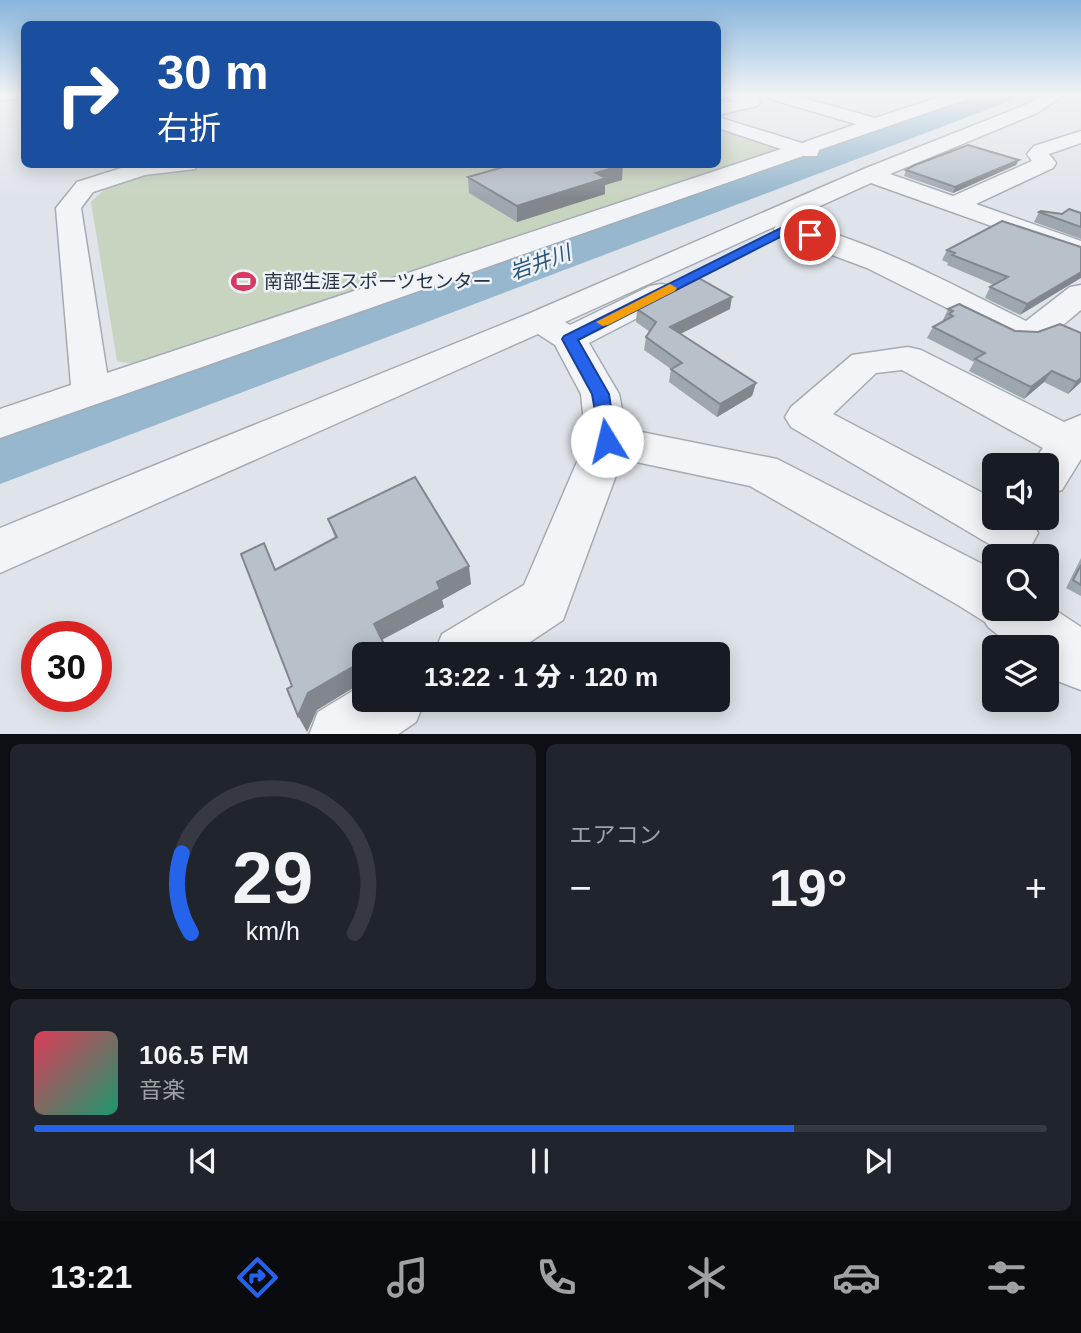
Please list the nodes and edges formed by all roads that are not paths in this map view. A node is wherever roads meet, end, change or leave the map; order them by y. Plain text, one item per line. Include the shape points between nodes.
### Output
1 (740, 129) edge
2 (861, 129) edge
3 (968, 129) edge
4 (1081, 137) edge
5 (805, 151) junction
6 (157, 168) edge
7 (857, 168) junction
8 (956, 204) junction
9 (796, 216) junction
10 (1081, 250) edge
11 (1081, 293) edge
12 (555, 330) junction
13 (91, 392) junction
14 (0, 424) edge
15 (1075, 436) edge
16 (607, 441) junction
17 (1059, 459) edge
18 (0, 551) edge
19 (982, 552) edge
20 (982, 559) edge
21 (1047, 621) edge
22 (482, 642) edge
23 (1081, 661) edge
24 (375, 712) edge
25 (341, 734) edge

1 - 5 street
2 - 5 street
3 - 7 street
4 - 8 street via 1041,150 1038,155 1045,163
5 - 7 street
5 - 13 street
6 - 13 street via 85,187 68,208
7 - 8 street
7 - 9 street
8 - 10 street
9 - 11 street via 832,242 1021,332 1035,331
9 - 12 street
12 - 16 street via 600,394
12 - 18 street
13 - 14 street
15 - 17 street
15 - 19 street via 908,358 865,363 806,417
16 - 20 street via 761,471
16 - 22 street via 544,602
21 - 23 street
24 - 25 street

